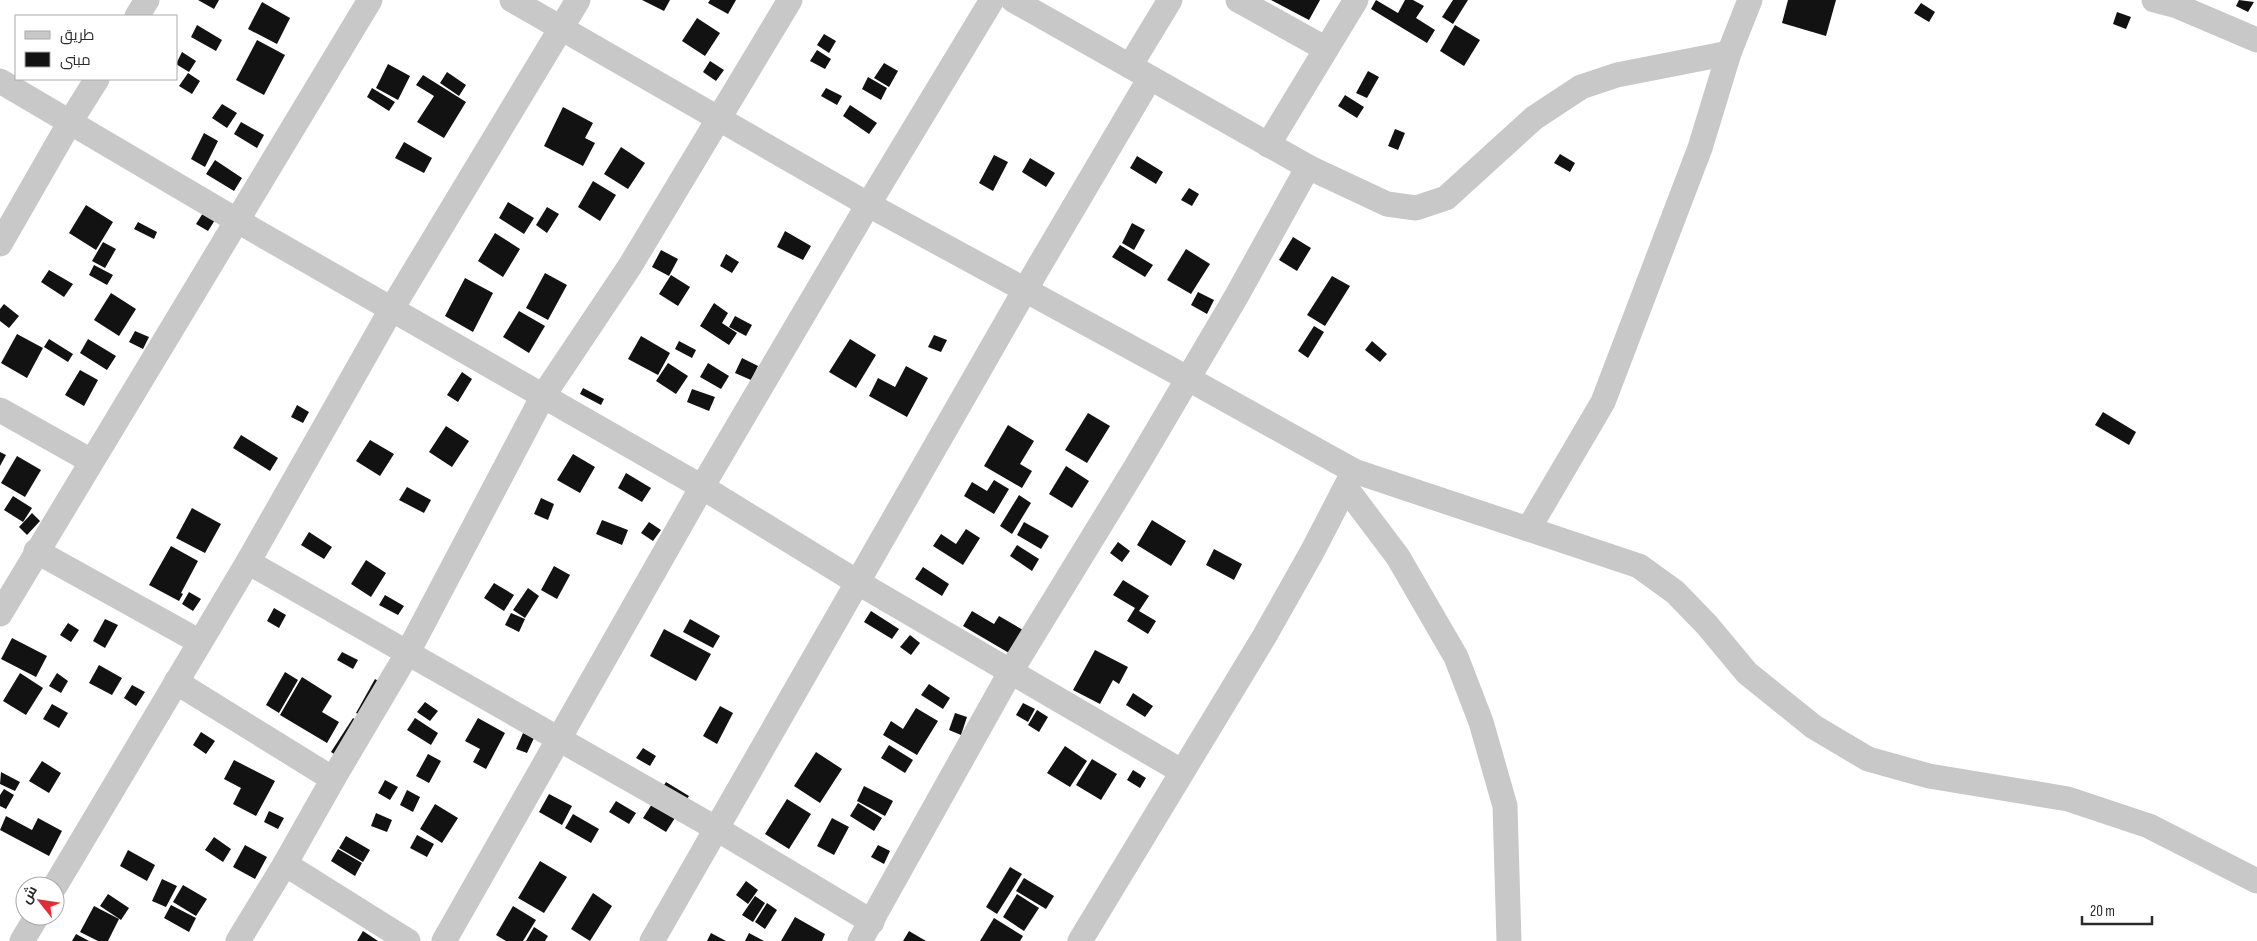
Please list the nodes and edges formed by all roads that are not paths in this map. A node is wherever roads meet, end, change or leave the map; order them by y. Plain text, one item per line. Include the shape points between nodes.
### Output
1 (148, 0) edge
2 (370, 0) edge
3 (512, 0) edge
4 (578, 0) edge
5 (790, 0) edge
6 (992, 0) edge
7 (1013, 0) edge
8 (1170, 0) edge
9 (1238, 0) edge
10 (1356, 0) edge
11 (1750, 0) edge
12 (2154, 0) edge
13 (138, 15) edge
14 (560, 29) junction
15 (2257, 40) edge
16 (1326, 49) junction
17 (1729, 53) junction
18 (1140, 72) junction
19 (97, 80) edge
20 (0, 81) edge
21 (719, 120) junction
22 (70, 122) junction
23 (1268, 145) junction
24 (1308, 168) junction
25 (868, 205) junction
26 (236, 220) junction
27 (0, 244) edge
28 (1025, 290) junction
29 (391, 310) junction
30 (1187, 378) junction
31 (544, 396) junction
32 (0, 410) edge
33 (91, 461) junction
34 (1350, 479) junction
35 (702, 487) junction
36 (1529, 528) junction
37 (36, 551) junction
38 (248, 562) junction
39 (857, 582) junction
40 (0, 614) edge
41 (200, 642) junction
42 (407, 654) junction
43 (1012, 671) junction
44 (176, 682) junction
45 (559, 738) junction
46 (1181, 771) junction
47 (333, 779) junction
48 (717, 829) junction
49 (285, 864) junction
50 (61, 876) edge
51 (2257, 881) edge
52 (31, 926) edge
53 (866, 932) edge
54 (22, 941) edge
55 (238, 941) edge
56 (408, 941) edge
57 (444, 941) edge
58 (652, 941) edge
59 (1080, 941) edge
60 (1509, 941) edge

1 - 13 street
2 - 26 street
3 - 14 street
4 - 14 street
5 - 21 street
6 - 25 street
7 - 18 street
8 - 18 street
9 - 16 street
10 - 16 street
11 - 17 street
12 - 15 street via 2177,6
14 - 21 street
14 - 29 street
16 - 23 street
17 - 24 street via 1617,75 1581,88 1534,118 1446,198 1416,208 1387,204
17 - 36 street via 1700,148 1604,402
18 - 23 street
18 - 28 street
19 - 22 street
20 - 22 street
21 - 25 street
21 - 31 street via 630,266
22 - 26 street
22 - 27 street
23 - 24 street
24 - 30 street
25 - 28 street
25 - 35 street
26 - 29 street
26 - 33 street
28 - 30 street
28 - 39 street
29 - 31 street
29 - 38 street
30 - 34 street
30 - 43 street
31 - 35 street
31 - 42 street
32 - 33 street
33 - 37 street
34 - 36 street
34 - 46 street via 1264,637
34 - 60 street via 1456,657 1481,722 1504,806
35 - 39 street
35 - 45 street
36 - 51 street via 1639,566 1675,592 1754,678 1814,728 1868,759 1929,776 2068,799 2149,826
37 - 40 street
37 - 41 street
38 - 41 street
38 - 42 street
39 - 43 street
39 - 48 street
41 - 44 street
42 - 45 street
42 - 47 street
43 - 46 street
43 - 53 street
44 - 47 street
44 - 50 street
45 - 48 street
45 - 57 street
46 - 59 street
47 - 49 street
48 - 53 street
48 - 58 street
49 - 55 street
49 - 56 street
52 - 54 street

